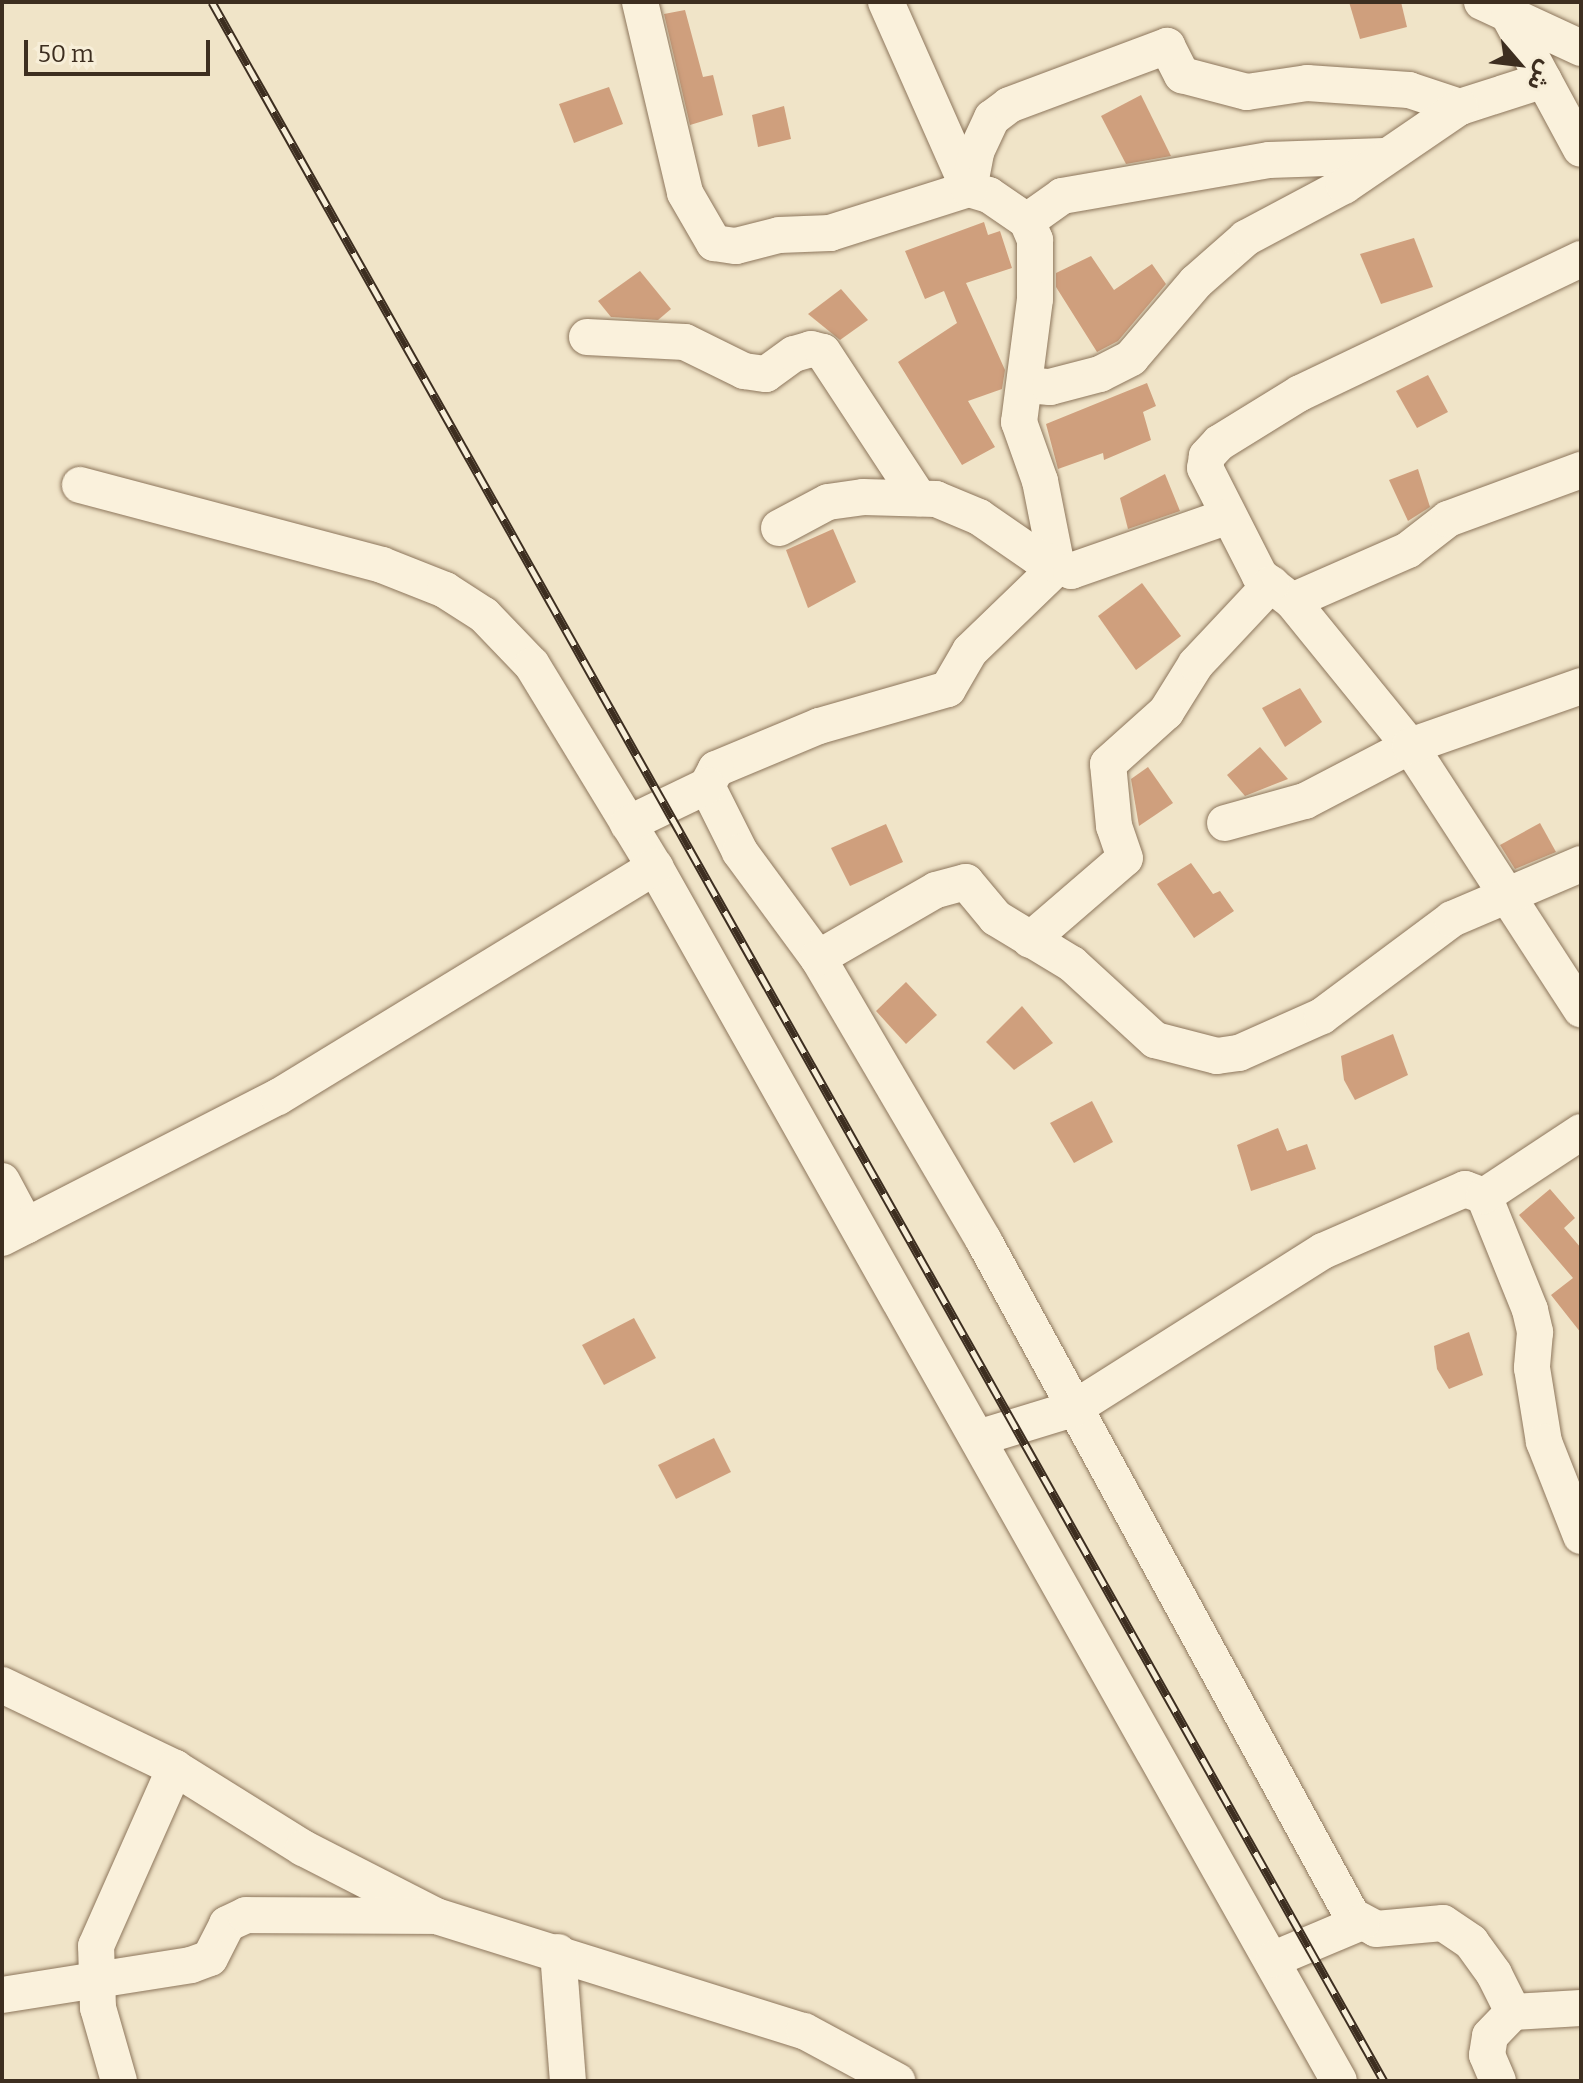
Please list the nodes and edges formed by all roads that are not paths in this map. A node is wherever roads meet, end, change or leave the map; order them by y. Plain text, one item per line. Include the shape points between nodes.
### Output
1 (640, 2) edge
2 (886, 2) edge
3 (1496, 9) edge
4 (1581, 48) edge
5 (1544, 80) junction
6 (1460, 107) junction
7 (1581, 149) edge
8 (1384, 156) junction
9 (969, 189) junction
10 (1027, 221) junction
11 (1581, 259) edge
12 (587, 337) dead end
13 (1026, 385) junction
14 (1581, 470) edge
15 (80, 485) dead end
16 (919, 498) junction
17 (1226, 517) junction
18 (779, 528) dead end
19 (1057, 567) junction
20 (1281, 592) junction
21 (1581, 686) edge
22 (1410, 746) junction
23 (707, 786) junction
24 (1225, 823) dead end
25 (628, 824) junction
26 (1581, 864) edge
27 (655, 867) junction
28 (1509, 894) junction
29 (1030, 940) junction
30 (818, 958) junction
31 (1581, 1009) edge
32 (1581, 1132) edge
33 (2, 1181) edge
34 (1484, 1196) junction
35 (14, 1232) edge
36 (1073, 1409) junction
37 (978, 1438) junction
38 (1566, 1464) edge
39 (1581, 1536) edge
40 (2, 1685) edge
41 (175, 1768) junction
42 (436, 1916) junction
43 (1362, 1922) junction
44 (558, 1952) junction
45 (1274, 1959) junction
46 (97, 1980) junction
47 (2, 1995) edge
48 (1581, 2008) edge
49 (1513, 2012) junction
50 (119, 2081) edge
51 (568, 2081) edge
52 (897, 2081) edge
53 (1339, 2081) edge
54 (1498, 2081) edge

1 - 9 street via 685,193 714,243 736,246 779,235 830,233
2 - 9 street
3 - 4 street
3 - 5 street
5 - 6 street
5 - 7 street
6 - 8 street
6 - 9 street via 1409,90 1307,83 1247,92 1228,89 1182,75 1167,46 1009,105 992,118 976,152
8 - 10 street via 1269,160 1062,196
8 - 13 street via 1309,207 1246,238 1196,282 1131,358 1050,387
9 - 10 street via 989,195
10 - 13 street via 1035,240 1036,275
11 - 17 street via 1300,393 1219,443 1207,456 1205,468
12 - 16 street via 685,342 744,371 766,374 794,354 823,352
13 - 19 street via 1019,422 1040,481
14 - 20 street via 1448,519 1408,550
15 - 25 street via 382,565 445,590 484,615 532,665
16 - 18 street via 828,502
16 - 19 street via 936,499 979,517
17 - 19 street via 1090,568
17 - 20 street via 1260,576
19 - 23 street via 970,651 948,689 819,726 716,769
20 - 22 street
20 - 29 street via 1196,664 1166,712 1108,764 1114,826 1125,858
21 - 22 street
22 - 24 street via 1344,785
22 - 28 street
23 - 25 street
23 - 30 street via 740,852
25 - 27 street
26 - 28 street
27 - 35 street via 278,1097
27 - 37 street
28 - 29 street via 1452,919 1322,1016 1239,1053 1217,1056 1155,1040 1072,964
28 - 31 street
29 - 30 street via 996,918 966,882 956,882
30 - 36 street via 984,1241
32 - 34 street
33 - 35 street
34 - 36 street via 1465,1189 1323,1251
34 - 38 street via 1530,1310 1536,1400
36 - 37 street
36 - 43 street via 1352,1916
37 - 45 street
38 - 39 street
40 - 41 street
41 - 42 street via 303,1848
41 - 46 street via 103,1922 96,1946
42 - 44 street
42 - 46 street via 246,1915 227,1924 210,1958
43 - 45 street
43 - 49 street via 1376,1929 1443,1923 1471,1942
44 - 51 street
44 - 52 street via 804,2031
45 - 53 street
46 - 47 street
46 - 50 street via 98,2008
48 - 49 street
49 - 54 street via 1490,2036 1487,2055

